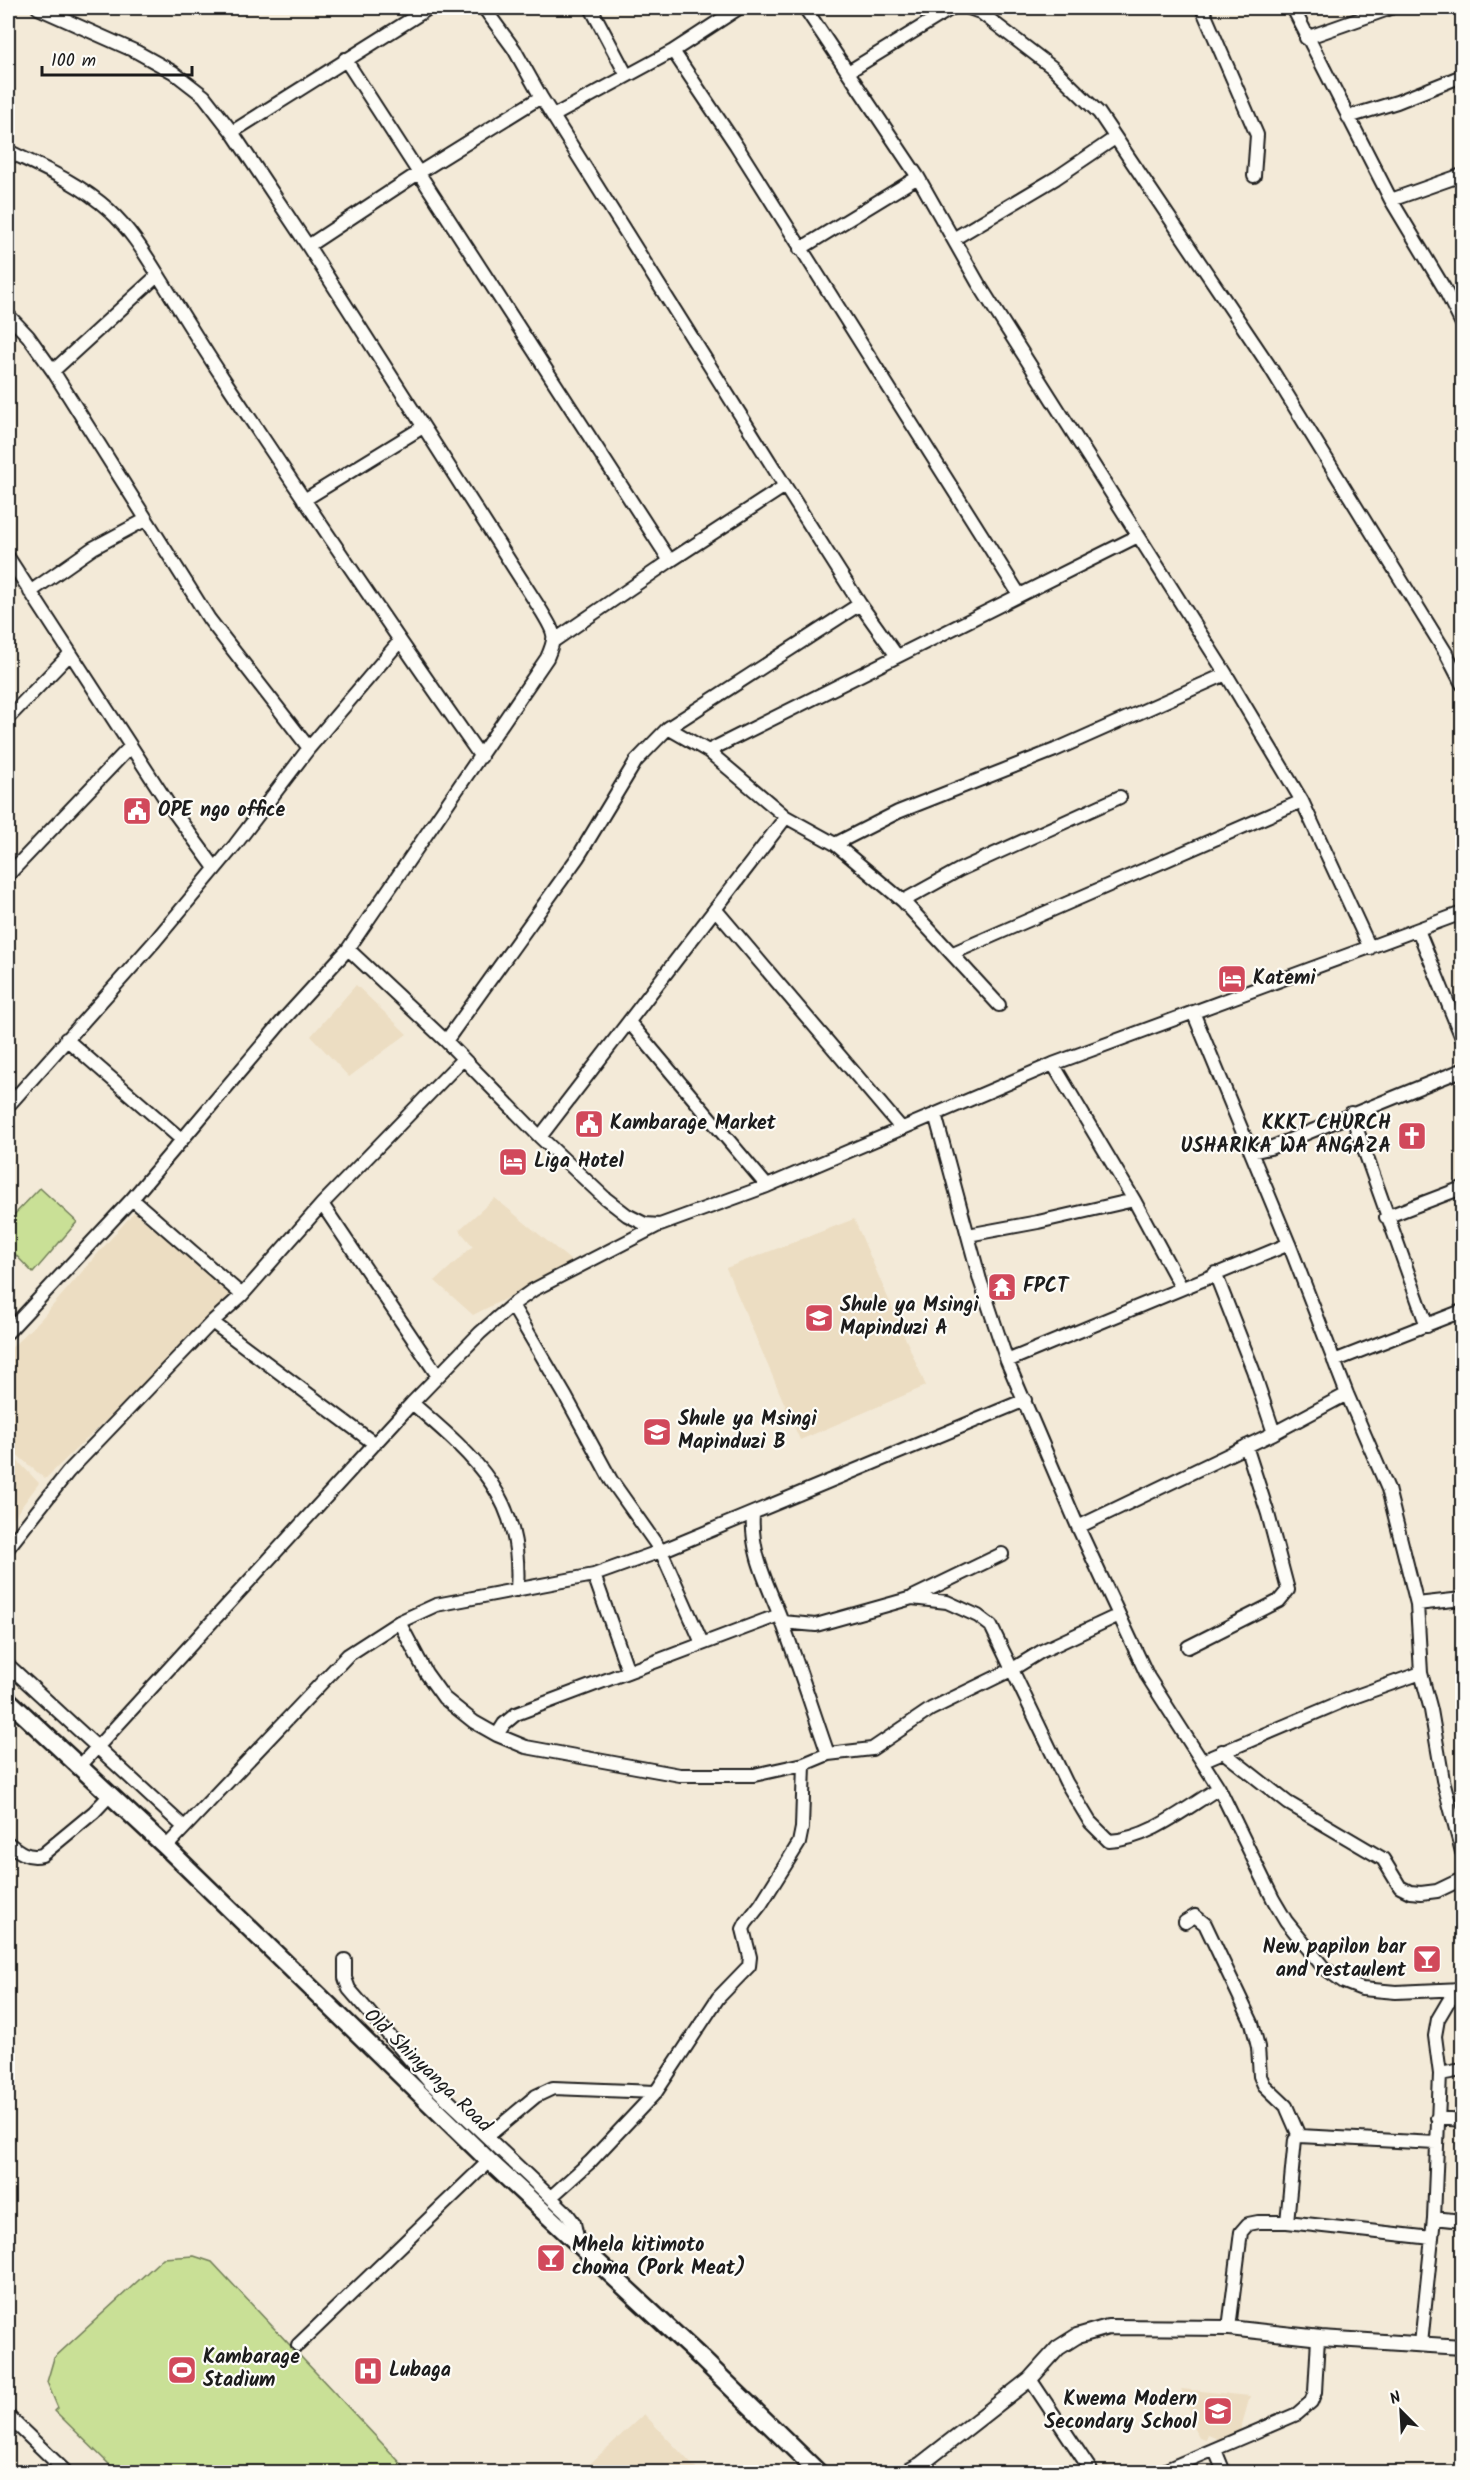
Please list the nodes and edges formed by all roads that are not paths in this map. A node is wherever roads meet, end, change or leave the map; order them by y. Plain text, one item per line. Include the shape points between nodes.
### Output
1 (38, 8) edge
2 (429, 8) edge
3 (484, 8) edge
4 (591, 8) edge
5 (739, 8) edge
6 (805, 8) edge
7 (952, 8) edge
8 (969, 8) edge
9 (1202, 8) edge
10 (1293, 8) edge
11 (1391, 8) edge
12 (1306, 38) junction
13 (672, 51) junction
14 (345, 59) junction
15 (848, 72) junction
16 (626, 74) junction
17 (1462, 76) edge
18 (541, 97) junction
19 (553, 116) junction
20 (1348, 117) junction
21 (232, 132) junction
22 (1115, 138) junction
23 (8, 151) edge
24 (420, 172) junction
25 (1462, 175) edge
26 (1254, 176) dead end
27 (918, 177) junction
28 (1391, 200) junction
29 (954, 238) junction
30 (308, 246) junction
31 (800, 249) junction
32 (158, 275) junction
33 (8, 315) edge
34 (1462, 324) edge
35 (53, 371) junction
36 (423, 427) junction
37 (785, 486) junction
38 (304, 500) junction
39 (145, 520) junction
40 (1138, 536) junction
41 (8, 561) edge
42 (670, 561) junction
43 (30, 592) junction
44 (1019, 594) junction
45 (860, 604) junction
46 (555, 640) junction
47 (399, 642) junction
48 (70, 654) junction
49 (897, 656) junction
50 (1226, 674) junction
51 (1462, 684) edge
52 (8, 718) edge
53 (669, 729) junction
54 (130, 747) junction
55 (309, 748) junction
56 (708, 751) junction
57 (481, 757) junction
58 (1120, 797) dead end
59 (1302, 801) junction
60 (786, 817) junction
61 (835, 844) junction
62 (215, 868) junction
63 (8, 875) edge
64 (903, 901) junction
65 (715, 909) junction
66 (1462, 913) edge
67 (1418, 930) junction
68 (1370, 948) junction
69 (348, 949) junction
70 (953, 953) junction
71 (999, 1005) dead end
72 (1192, 1012) junction
73 (629, 1022) junction
74 (1462, 1038) edge
75 (66, 1039) junction
76 (446, 1041) junction
77 (463, 1059) junction
78 (1053, 1064) junction
79 (1462, 1070) edge
80 (8, 1106) edge
81 (1351, 1113) junction
82 (935, 1114) junction
83 (902, 1129) junction
84 (540, 1137) junction
85 (181, 1139) junction
86 (1251, 1152) junction
87 (767, 1186) junction
88 (1462, 1188) edge
89 (132, 1199) junction
90 (1134, 1200) junction
91 (322, 1204) junction
92 (1386, 1217) junction
93 (660, 1225) junction
94 (968, 1235) junction
95 (1289, 1244) junction
96 (1215, 1273) junction
97 (1181, 1287) junction
98 (242, 1295) junction
99 (512, 1305) junction
100 (1462, 1311) edge
101 (212, 1322) junction
102 (1427, 1326) junction
103 (8, 1332) edge
104 (1007, 1361) junction
105 (1334, 1361) junction
106 (438, 1376) junction
107 (1347, 1394) junction
108 (1025, 1400) junction
109 (412, 1402) junction
110 (1274, 1433) junction
111 (375, 1444) junction
112 (1246, 1446) junction
113 (753, 1514) junction
114 (1078, 1527) junction
115 (8, 1548) edge
116 (661, 1551) junction
117 (1002, 1554) dead end
118 (594, 1575) junction
119 (517, 1590) junction
120 (912, 1598) junction
121 (1462, 1599) edge
122 (1417, 1604) junction
123 (1119, 1615) junction
124 (781, 1619) junction
125 (399, 1622) junction
126 (702, 1643) junction
127 (1188, 1647) dead end
128 (8, 1665) edge
129 (1011, 1670) junction
130 (628, 1671) junction
131 (1421, 1673) junction
132 (8, 1700) edge
133 (497, 1735) junction
134 (98, 1746) junction
135 (1222, 1751) junction
136 (828, 1754) junction
137 (1202, 1761) junction
138 (804, 1764) junction
139 (80, 1767) junction
140 (1219, 1788) junction
141 (110, 1795) junction
142 (184, 1827) junction
143 (8, 1843) edge
144 (166, 1847) junction
145 (1462, 1851) edge
146 (1462, 1879) edge
147 (1185, 1922) dead end
148 (345, 1960) dead end
149 (1462, 2070) edge
150 (1440, 2074) junction
151 (656, 2092) junction
152 (1437, 2118) junction
153 (1462, 2120) edge
154 (488, 2136) junction
155 (1299, 2136) junction
156 (1436, 2143) junction
157 (489, 2161) junction
158 (551, 2197) junction
159 (1434, 2218) junction
160 (1462, 2221) edge
161 (1287, 2222) junction
162 (1432, 2238) junction
163 (578, 2242) junction
164 (1229, 2328) junction
165 (1318, 2338) junction
166 (1421, 2344) junction
167 (298, 2345) dead end
168 (1462, 2347) edge
169 (1030, 2379) junction
170 (8, 2416) edge
171 (1215, 2450) junction
172 (917, 2469) edge
173 (66, 2472) edge
174 (818, 2472) edge
175 (907, 2472) edge
176 (1092, 2472) edge
177 (1161, 2472) edge
178 (1224, 2472) edge

1 - 21 street via 173,72 204,96
2 - 14 street
3 - 18 street
4 - 16 street
5 - 13 street
6 - 15 street
7 - 15 street
8 - 22 street via 980,12 1053,68 1099,113
9 - 26 street via 1257,135
10 - 12 street
11 - 12 street
12 - 20 street
13 - 16 street
13 - 31 street
14 - 21 street
14 - 24 street
15 - 27 street
16 - 19 street
17 - 20 street
18 - 19 street
18 - 24 street
19 - 37 street
20 - 28 street
21 - 30 street
22 - 29 street
22 - 51 street via 1270,367
23 - 32 street via 58,174 109,210 132,233
24 - 30 street
24 - 42 street
25 - 28 street
27 - 29 street
27 - 31 street
28 - 34 street
29 - 40 street via 978,283
30 - 36 street
31 - 44 street
32 - 35 street
32 - 38 street
33 - 35 street
35 - 39 street
36 - 38 street
36 - 46 street via 552,628
37 - 42 street
37 - 45 street
38 - 47 street
39 - 43 street via 93,548
39 - 55 street via 209,619
40 - 44 street
40 - 50 street
41 - 43 street
42 - 46 street
43 - 48 street
44 - 49 street
45 - 49 street
45 - 53 street
46 - 57 street
47 - 55 street
47 - 57 street
48 - 52 street
48 - 54 street
49 - 56 street
50 - 59 street
50 - 61 street via 1054,750 898,812
53 - 56 street
53 - 76 street via 636,761 578,857
54 - 62 street
54 - 63 street
55 - 62 street
56 - 60 street
57 - 69 street
58 - 64 street via 958,870
59 - 68 street
59 - 70 street
60 - 61 street
60 - 65 street
61 - 64 street
62 - 75 street
64 - 70 street
65 - 73 street
65 - 83 street
66 - 67 street
67 - 68 street
67 - 74 street
68 - 72 street
69 - 76 street
69 - 85 street
70 - 71 street
72 - 78 street
72 - 86 street
73 - 84 street
73 - 87 street
75 - 80 street
75 - 85 street
76 - 77 street
77 - 84 street
77 - 91 street
78 - 82 street
78 - 90 street
79 - 81 street
81 - 86 street via 1270,1148
81 - 92 street
82 - 83 street
82 - 94 street
83 - 87 street
84 - 93 street via 627,1215 645,1224
85 - 89 street
86 - 95 street
87 - 93 street
88 - 92 street
89 - 98 street
89 - 103 street
90 - 94 street
90 - 97 street
91 - 98 street
91 - 106 street
92 - 102 street
93 - 99 street via 533,1290
94 - 104 street
95 - 96 street
95 - 105 street
96 - 97 street
96 - 110 street
97 - 104 street
98 - 101 street
99 - 106 street
99 - 116 street via 611,1480
100 - 102 street
101 - 111 street
101 - 115 street via 68,1473
102 - 105 street
104 - 108 street
105 - 107 street
106 - 109 street
107 - 110 street
107 - 122 street via 1389,1489
108 - 113 street
108 - 114 street
109 - 111 street
109 - 119 street via 452,1437 499,1493 515,1537 519,1562
110 - 112 street
111 - 134 street
112 - 114 street
112 - 127 street via 1288,1590 1279,1601
113 - 116 street
113 - 124 street via 754,1549
114 - 123 street
116 - 118 street
116 - 126 street
117 - 120 street
118 - 119 street
118 - 130 street
119 - 125 street via 436,1605
120 - 124 street via 816,1625
120 - 129 street via 947,1602 978,1616 991,1626
121 - 122 street
122 - 131 street
123 - 129 street
123 - 137 street via 1148,1677
124 - 126 street
124 - 136 street
125 - 133 street via 444,1698
125 - 142 street via 348,1655
126 - 130 street
128 - 134 street
129 - 136 street via 932,1709 872,1749
129 - 140 street via 1066,1782 1090,1822 1109,1841 1148,1831
130 - 133 street via 516,1714
131 - 135 street
131 - 145 street
132 - 139 main road, Old Shinyanga Road
133 - 138 street via 526,1747 680,1775 754,1775
134 - 139 street
134 - 142 street
135 - 137 street
135 - 146 street via 1288,1803 1383,1860 1400,1887 1421,1893 1449,1887
136 - 138 street
137 - 140 street
138 - 151 street via 800,1843 743,1929 750,1962 718,1998
139 - 141 main road, Old Shinyanga Road
140 - 150 street via 1273,1899 1323,1967 1362,1989 1462,1989 1438,2019 1435,2036
141 - 143 street via 42,1855 31,1857
141 - 144 main road, Old Shinyanga Road
142 - 144 street
144 - 157 main road, Old Shinyanga Road
147 - 155 street via 1195,1917 1204,1924 1252,2023 1264,2085 1286,2106
148 - 154 street via 349,1989 431,2084
149 - 150 street
150 - 152 street
151 - 154 street via 553,2088 536,2096
151 - 158 street
152 - 153 street
152 - 156 street
154 - 158 street
155 - 156 street
155 - 161 street via 1295,2139
156 - 159 street
157 - 163 main road, Old Shinyanga Road
157 - 167 street
158 - 163 street via 574,2223
159 - 160 street
159 - 162 street
161 - 162 street
161 - 164 street via 1248,2224 1241,2232
162 - 166 street
163 - 174 main road, Old Shinyanga Road
164 - 165 street
164 - 169 street via 1108,2327 1091,2331 1058,2348
165 - 166 street
165 - 171 street via 1311,2402 1297,2414
166 - 168 street
169 - 172 street
169 - 176 street
170 - 173 street
171 - 177 street
171 - 178 street
172 - 175 street

